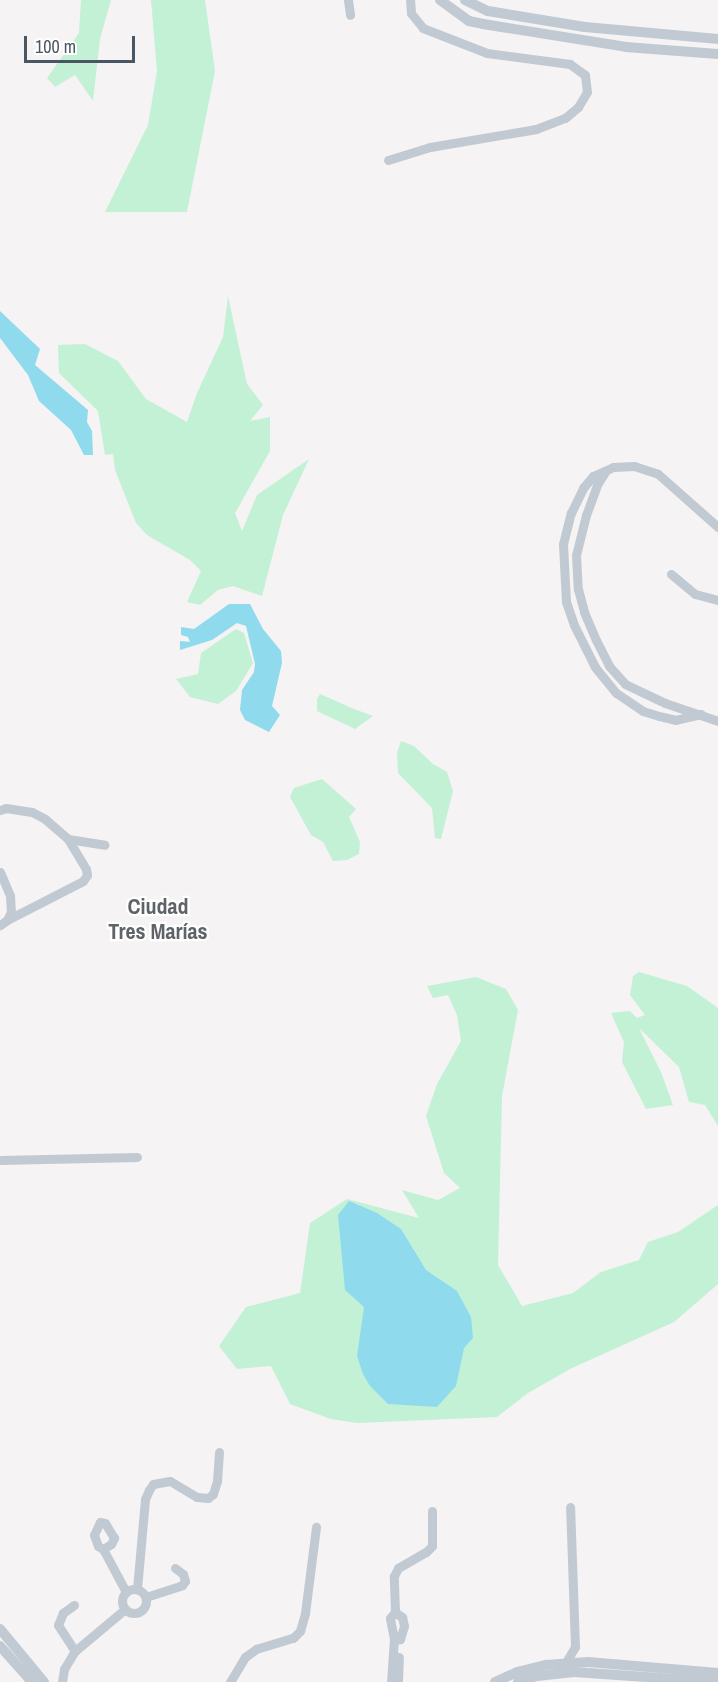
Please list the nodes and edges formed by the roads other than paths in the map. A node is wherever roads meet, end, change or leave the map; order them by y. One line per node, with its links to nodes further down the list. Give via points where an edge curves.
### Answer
1 (348, 0): 5 (street)
2 (410, 0): 8 (street, via 411,13 423,28 487,53 570,64 585,75 587,92 578,107 565,117 536,129 430,147)
3 (440, 0): 7 (street, via 469,21 483,24 627,47)
4 (465, 0): 6 (street, via 488,11 585,27)
5 (350, 15)
6 (718, 39)
7 (718, 54)
8 (388, 160)
9 (606, 471): 10 (street, via 634,466 658,474); 13 (street, via 586,515 576,555 584,612 609,666 625,684); 13 (street, via 593,476 583,488 563,543 566,602 574,625 595,667 616,693 630,703 676,720)
10 (718, 527)
11 (671, 574): 12 (street, via 695,594)
12 (718, 600)
13 (701, 714): 14 (street)
14 (718, 721)
15 (0, 810): 16 (street, via 32,812)
16 (68, 839): 17 (street); 19 (street, via 86,869 83,881)
17 (105, 845)
18 (0, 872): 19 (street, via 10,895 11,912)
19 (4, 923)
20 (137, 1157): 21 (street)
21 (0, 1160)
22 (219, 1452): 28 (street, via 217,1481 208,1498 197,1497 170,1482 153,1484 149,1490)
23 (570, 1507): 36 (street)
24 (432, 1511): 34 (street, via 432,1546 398,1568 394,1576 395,1612 390,1618)
25 (316, 1527): 44 (street, via 300,1631 293,1638 256,1649 245,1657)
26 (102, 1549): 29 (street)
27 (175, 1568): 30 (street, via 186,1581)
28 (137, 1589): 29 (street); 30 (street)
29 (126, 1592): 32 (street, via 122,1603)
30 (146, 1597): 32 (street, via 141,1612)
31 (74, 1605): 37 (street, via 63,1613 58,1625)
32 (125, 1609): 37 (street)
33 (0, 1629): 42 (street)
34 (397, 1639): 45 (street); 46 (street)
35 (0, 1646): 41 (street)
36 (575, 1647): 38 (street); 39 (street)
37 (75, 1651): 43 (street, via 64,1669)
38 (588, 1662): 39 (street); 40 (street)
39 (565, 1664): 47 (street, via 517,1672)
40 (718, 1673)
41 (32, 1682)
42 (44, 1682)
43 (62, 1682)
44 (230, 1682)
45 (391, 1682)
46 (398, 1682)
47 (495, 1682)
48 (518, 1682): 49 (street, via 574,1672)
49 (718, 1682)

